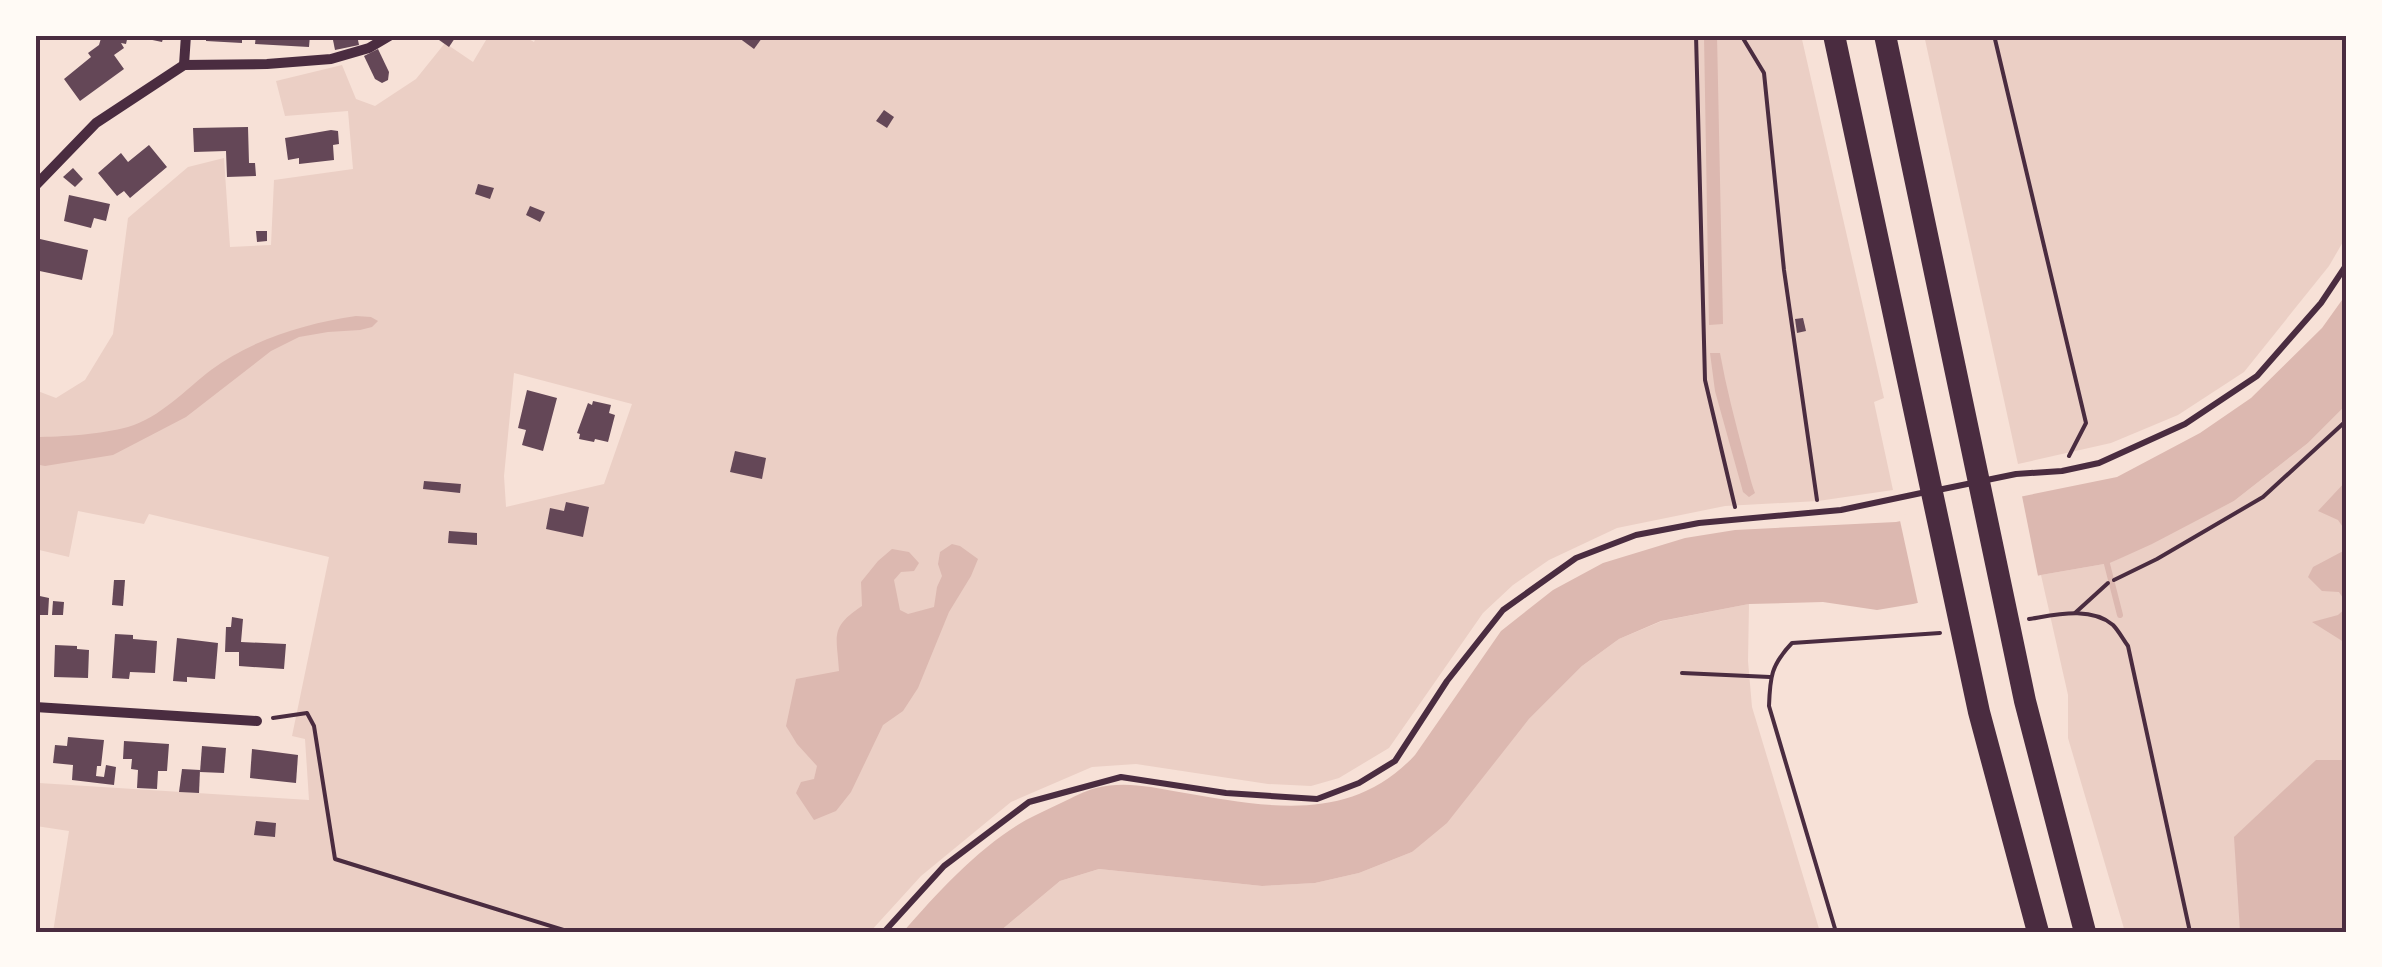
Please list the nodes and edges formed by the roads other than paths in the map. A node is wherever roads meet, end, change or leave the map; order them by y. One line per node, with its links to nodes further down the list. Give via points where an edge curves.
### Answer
1 (186, 35): 5 (street)
2 (391, 35): 5 (street, via 331,59)
3 (1834, 35): 11 (highway, via 1980,712)
4 (1886, 35): 12 (highway, via 2025,701)
5 (184, 65): 6 (street, via 96,123)
6 (35, 186)
7 (2347, 264): 10 (lane, via 2257,376 2185,424 2099,463 1841,510 1636,535 1576,558 1503,610 1446,681 1396,760 1359,783 1317,799 1121,777 1029,802 944,866)
8 (35, 706): 9 (street)
9 (258, 721)
10 (884, 932)
11 (2038, 932)
12 (2086, 932)

